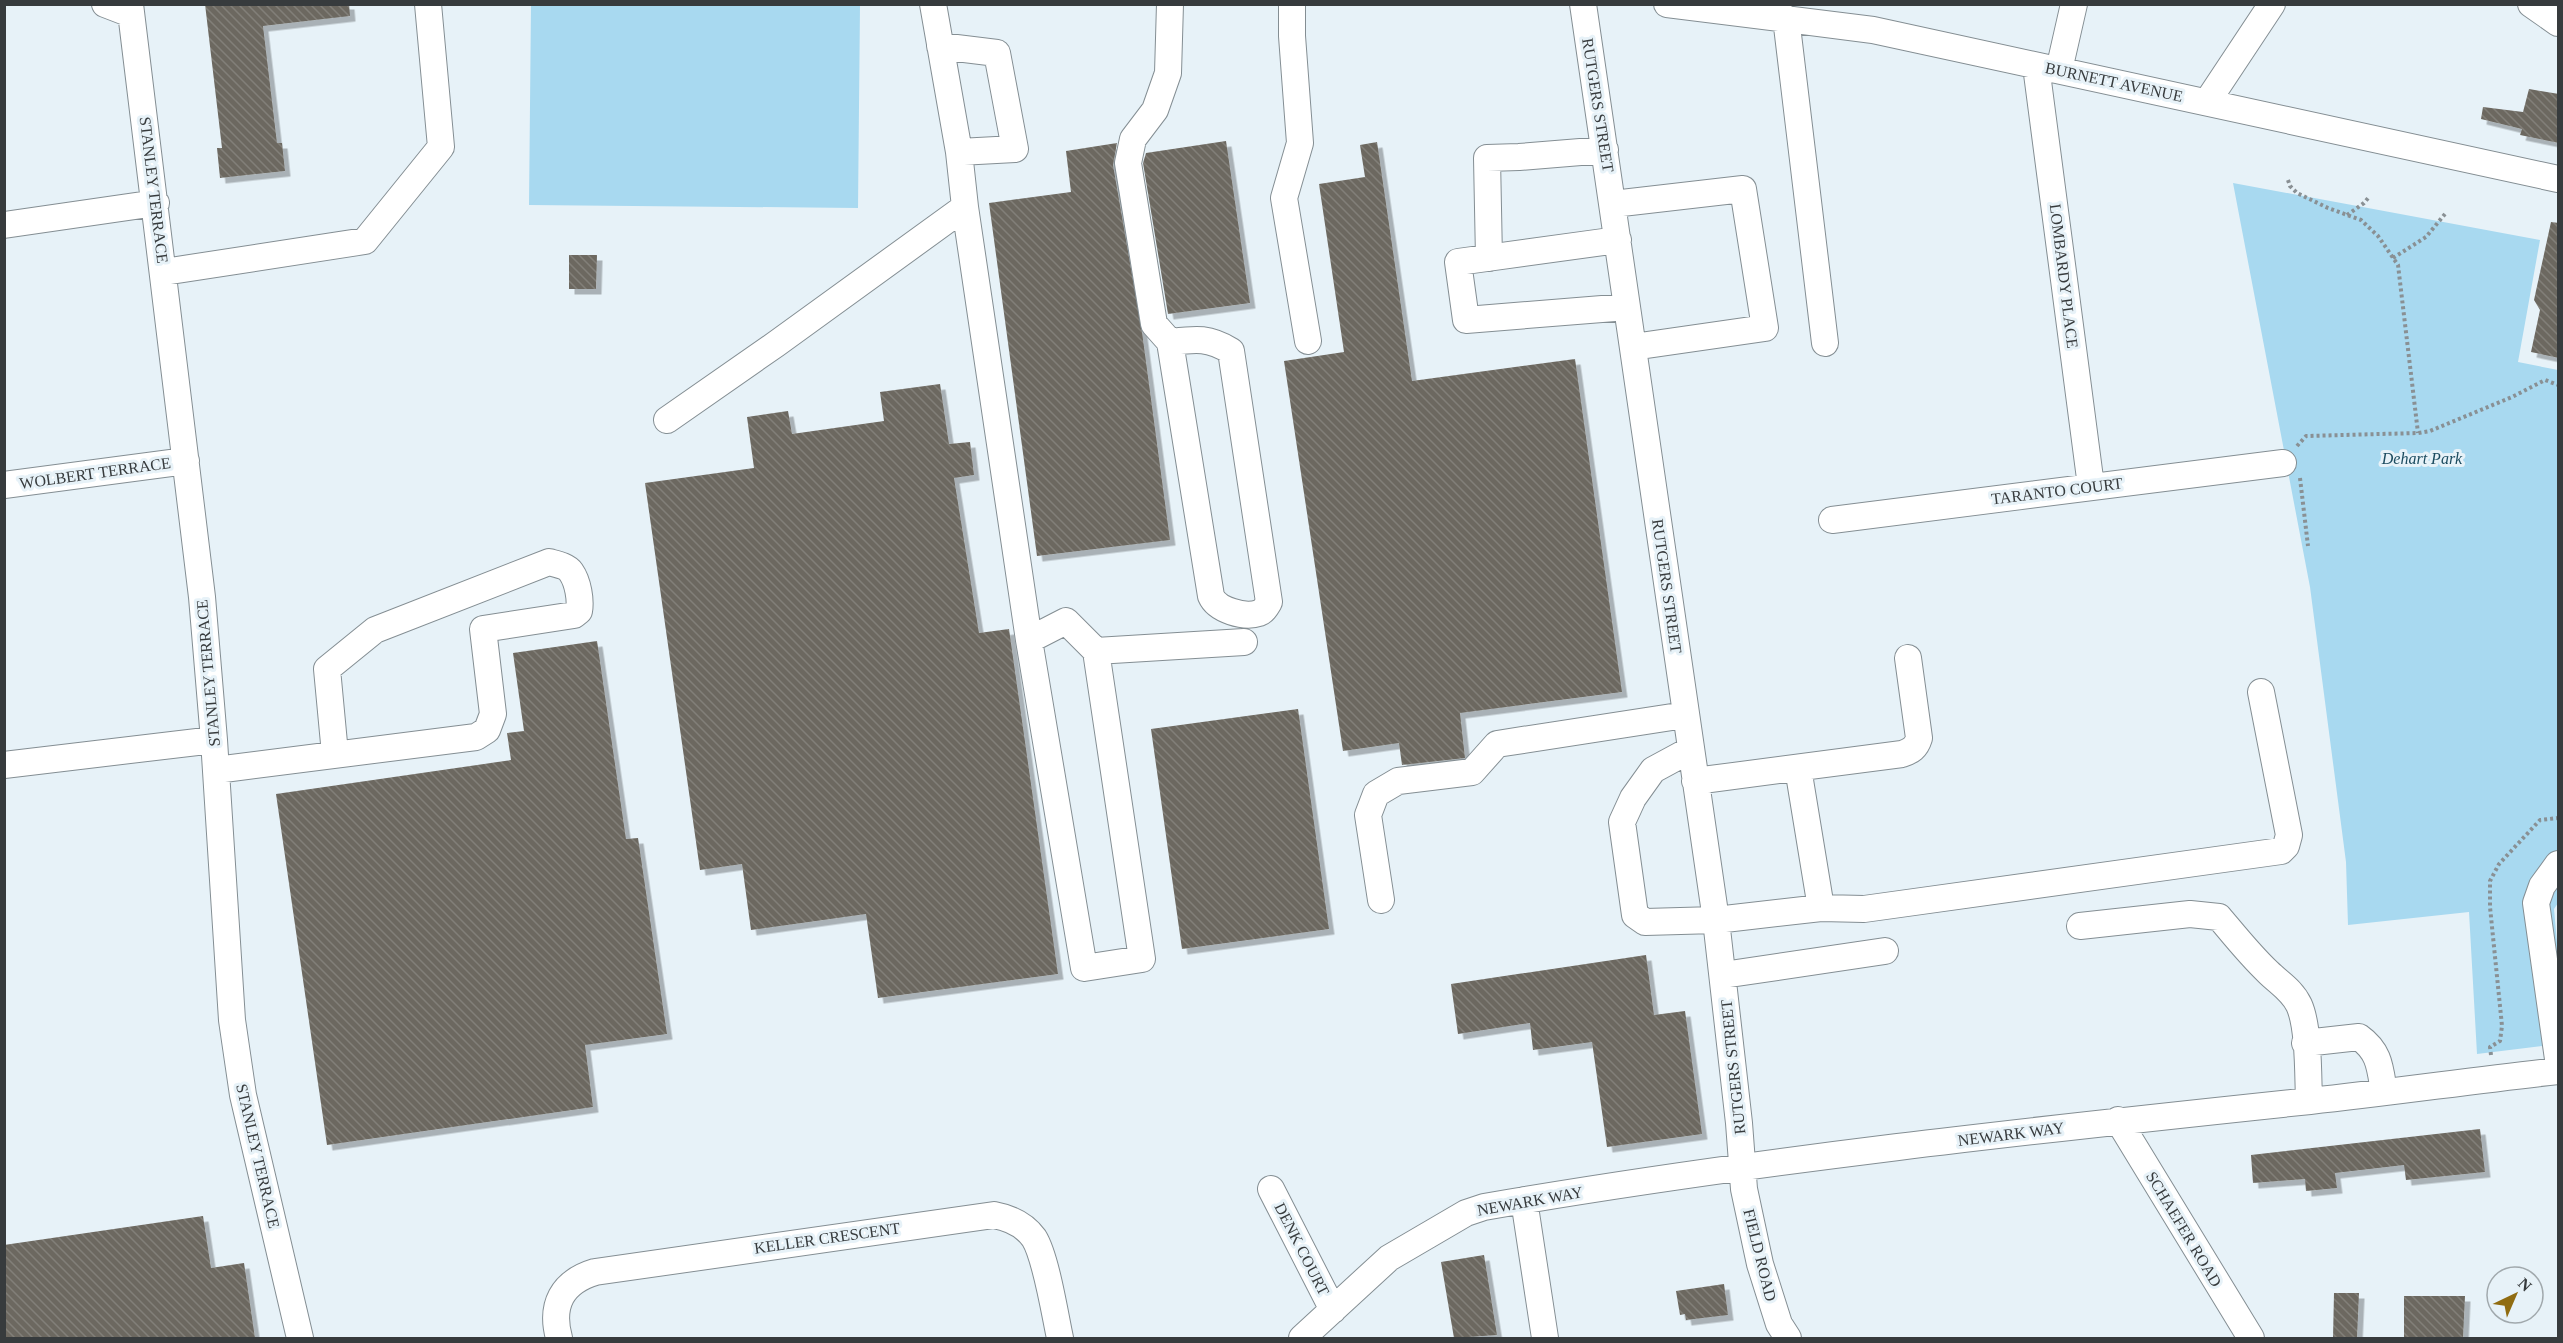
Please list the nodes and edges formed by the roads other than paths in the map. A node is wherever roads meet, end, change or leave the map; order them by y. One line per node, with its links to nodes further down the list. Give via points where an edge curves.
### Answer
1 (105, 4): 10 (street)
2 (933, 4): 14 (street)
3 (1170, 4): 29 (street, via 1168,73 1155,110 1133,139 1128,163 1154,324)
4 (1292, 4): 28 (street, via 1300,143 1284,198)
5 (1583, 4): 17 (street, RUTGERS STREET)
6 (1666, 4): 12 (street, BURNETT AVENUE)
7 (2074, 4): 15 (street)
8 (2272, 4): 16 (street)
9 (2530, 4): 13 (street)
10 (131, 9): 20 (street, STANLEY TERRACE)
11 (429, 13): 26 (street, via 441,147 365,241)
12 (1786, 18): 15 (street, BURNETT AVENUE, via 1873,30); 30 (street)
13 (2559, 23)
14 (940, 46): 18 (street); 18 (street, via 997,54 1015,149)
15 (2047, 68): 16 (street, BURNETT AVENUE); 36 (street, LOMBARDY PLACE)
16 (2207, 102): 19 (street, BURNETT AVENUE)
17 (1605, 150): 21 (street, RUTGERS STREET); 25 (street, via 1487,158)
18 (959, 152): 22 (street)
19 (2559, 179)
20 (156, 203): 23 (street); 26 (street, STANLEY TERRACE)
21 (1613, 204): 24 (street, RUTGERS STREET); 31 (street, via 1743,189 1765,328)
22 (964, 207): 32 (street); 40 (street)
23 (4, 225)
24 (1618, 240): 25 (street); 27 (street, RUTGERS STREET)
25 (1489, 258): 27 (street, via 1458,262 1466,320)
26 (164, 272): 33 (street, STANLEY TERRACE)
27 (1627, 307): 31 (street, RUTGERS STREET)
28 (1308, 341)
29 (1170, 342): 29 (street, via 1210,596 1222,610 1257,614 1269,602 1231,351 1203,339)
30 (1825, 343)
31 (1633, 347): 45 (street, RUTGERS STREET)
32 (667, 420)
33 (186, 461): 35 (street, WOLBERT TERRACE); 46 (street, STANLEY TERRACE)
34 (2293, 463): 36 (street, TARANTO COURT)
35 (4, 485)
36 (2091, 486): 37 (street, TARANTO COURT)
37 (1832, 520)
38 (477, 590): 39 (street); 39 (street, via 549,562 571,572 581,601 574,615); 48 (street, via 375,630 327,669)
39 (483, 628): 48 (street, via 494,714 488,730 476,737)
40 (1029, 640): 42 (street, via 1066,621); 42 (street, via 1084,968 1142,959)
41 (1244, 642): 42 (street)
42 (1096, 651)
43 (1908, 658): 50 (street, via 1919,738 1911,750)
44 (2261, 692): 55 (street, via 2289,835 2281,851 1864,909)
45 (1685, 715): 47 (street, RUTGERS STREET); 54 (street, via 1497,744 1472,772 1398,781 1377,794 1368,815)
46 (214, 740): 49 (street); 51 (street, STANLEY TERRACE)
47 (1690, 750): 52 (street, RUTGERS STREET); 56 (street, via 1653,770 1622,822 1633,903 1635,915 1645,922)
48 (335, 754): 51 (street)
49 (4, 765)
50 (1798, 768): 52 (street); 55 (street)
51 (216, 770): 70 (street, STANLEY TERRACE, via 232,1020 243,1095)
52 (1695, 781): 56 (street, RUTGERS STREET)
53 (2559, 864): 61 (street, via 2542,886 2536,903)
54 (1380, 900)
55 (1821, 908): 56 (street)
56 (1716, 920): 59 (street, RUTGERS STREET)
57 (2080, 926): 60 (street, via 2190,914 2219,917 2299,1005)
58 (1885, 951): 59 (street)
59 (1723, 975): 66 (street, RUTGERS STREET)
60 (2305, 1043): 63 (street, via 2359,1037 2372,1046); 64 (street)
61 (2559, 1059)
62 (2559, 1071): 63 (street, NEWARK WAY)
63 (2384, 1092): 64 (street, NEWARK WAY)
64 (2309, 1101): 65 (street, NEWARK WAY)
65 (2118, 1120): 66 (street, NEWARK WAY); 76 (street, SCHAEFER ROAD)
66 (1743, 1168): 68 (street, NEWARK WAY); 75 (street, FIELD ROAD, via 1760,1264 1779,1324)
67 (1271, 1189): 69 (street, DENK COURT)
68 (1524, 1200): 69 (street, NEWARK WAY, via 1466,1213 1389,1258); 74 (street)
69 (1333, 1310): 73 (street, NEWARK WAY)
70 (300, 1338)
71 (559, 1338): 72 (street, KELLER CRESCENT, via 556,1315 561,1296 581,1276 595,1272 994,1215 1010,1218 1034,1239)
72 (1060, 1338)
73 (1302, 1338)
74 (1545, 1338)
75 (1788, 1338)
76 (2251, 1338)

